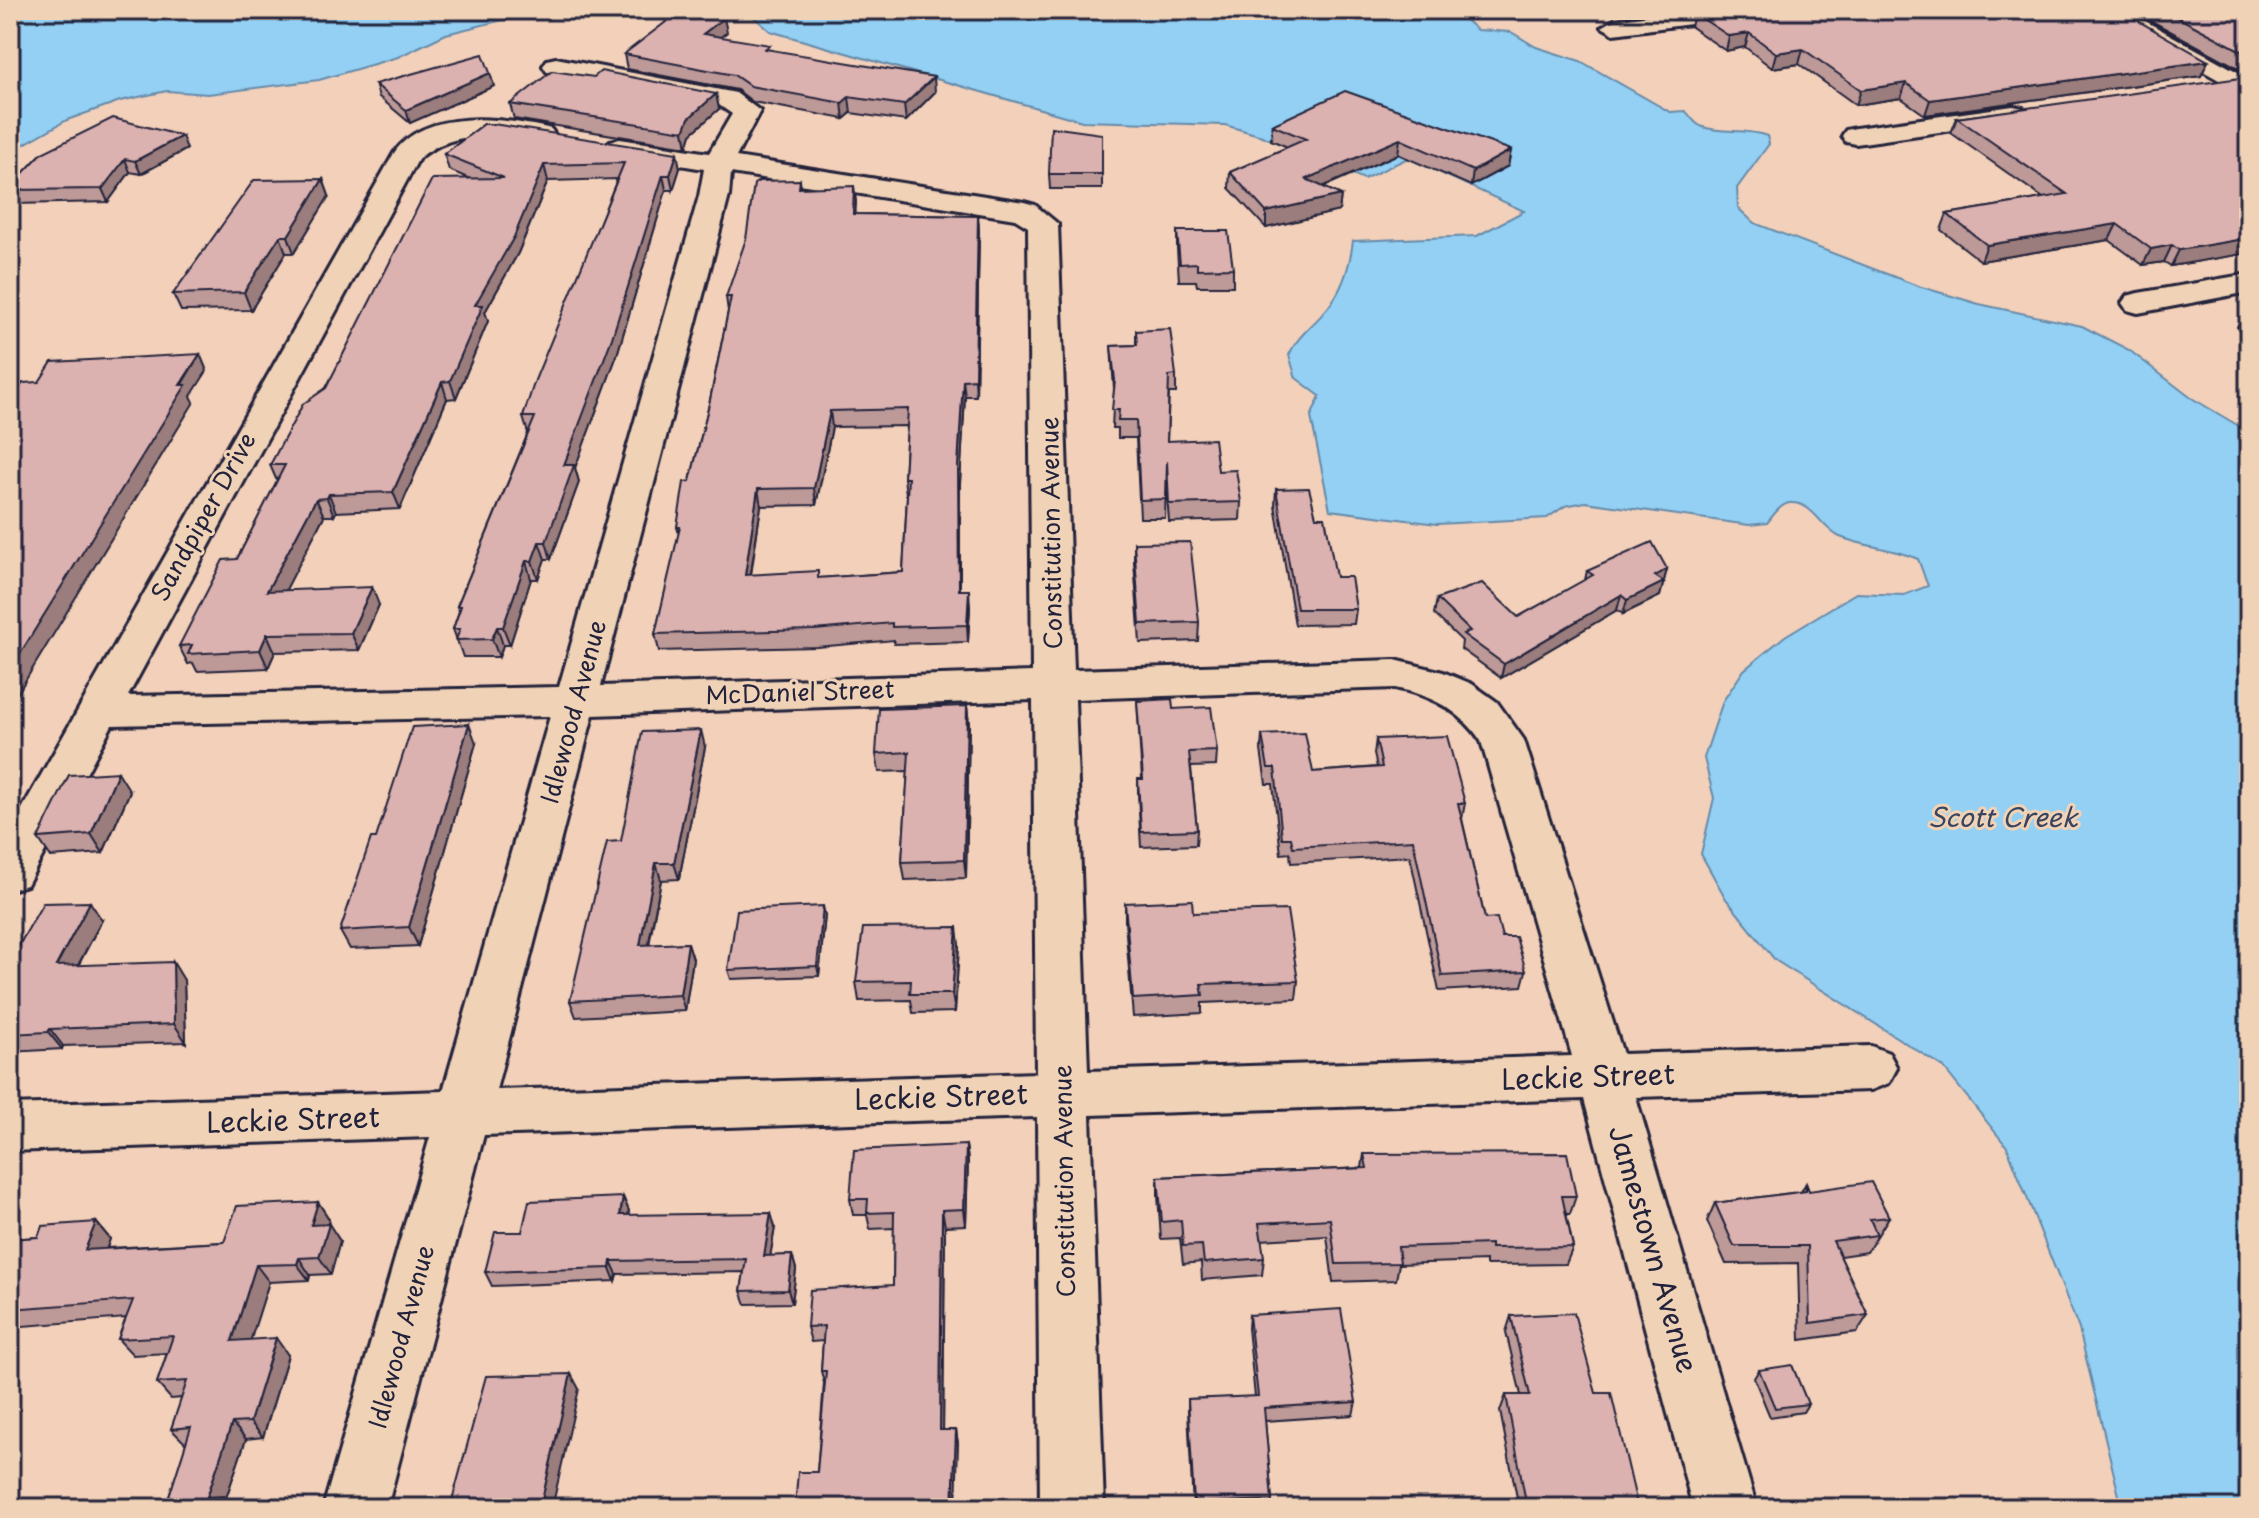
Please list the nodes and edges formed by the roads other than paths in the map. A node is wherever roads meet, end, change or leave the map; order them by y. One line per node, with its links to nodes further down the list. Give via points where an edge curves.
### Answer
1 (1745, 10): 3 (street)
2 (2107, 10): 5 (street)
3 (1614, 27)
4 (556, 66): 9 (street, Idlewood Avenue, via 739,104 746,119)
5 (2245, 83): 6 (street)
6 (2191, 88)
7 (2039, 110): 8 (street)
8 (1856, 136)
9 (718, 163): 10 (street, Constitution Avenue, via 497,128 459,129 416,145); 13 (street, Constitution Avenue, via 1024,211 1043,224); 14 (street, Idlewood Avenue, via 714,196)
10 (402, 164): 15 (street, Sandpiper Drive)
11 (2249, 283): 12 (street)
12 (2138, 303)
13 (1055, 685): 14 (street, McDaniel Street); 16 (street, McDaniel Street, via 1395,674 1454,690); 20 (street, Constitution Avenue)
14 (577, 701): 15 (street, McDaniel Street); 21 (street, Idlewood Avenue)
15 (97, 711): 17 (street, Sandpiper Drive)
16 (1490, 718): 19 (street, Jamestown Avenue, via 1502,740)
17 (10, 872)
18 (1871, 1068): 19 (street, Leckie Street)
19 (1604, 1077): 20 (street, Leckie Street); 25 (street, Jamestown Avenue)
20 (1063, 1093): 21 (street, Leckie Street); 24 (street, Constitution Avenue)
21 (463, 1114): 22 (street, Leckie Street); 23 (street, Idlewood Avenue)
22 (10, 1128)
23 (355, 1508)
24 (1072, 1508)
25 (1725, 1508)

